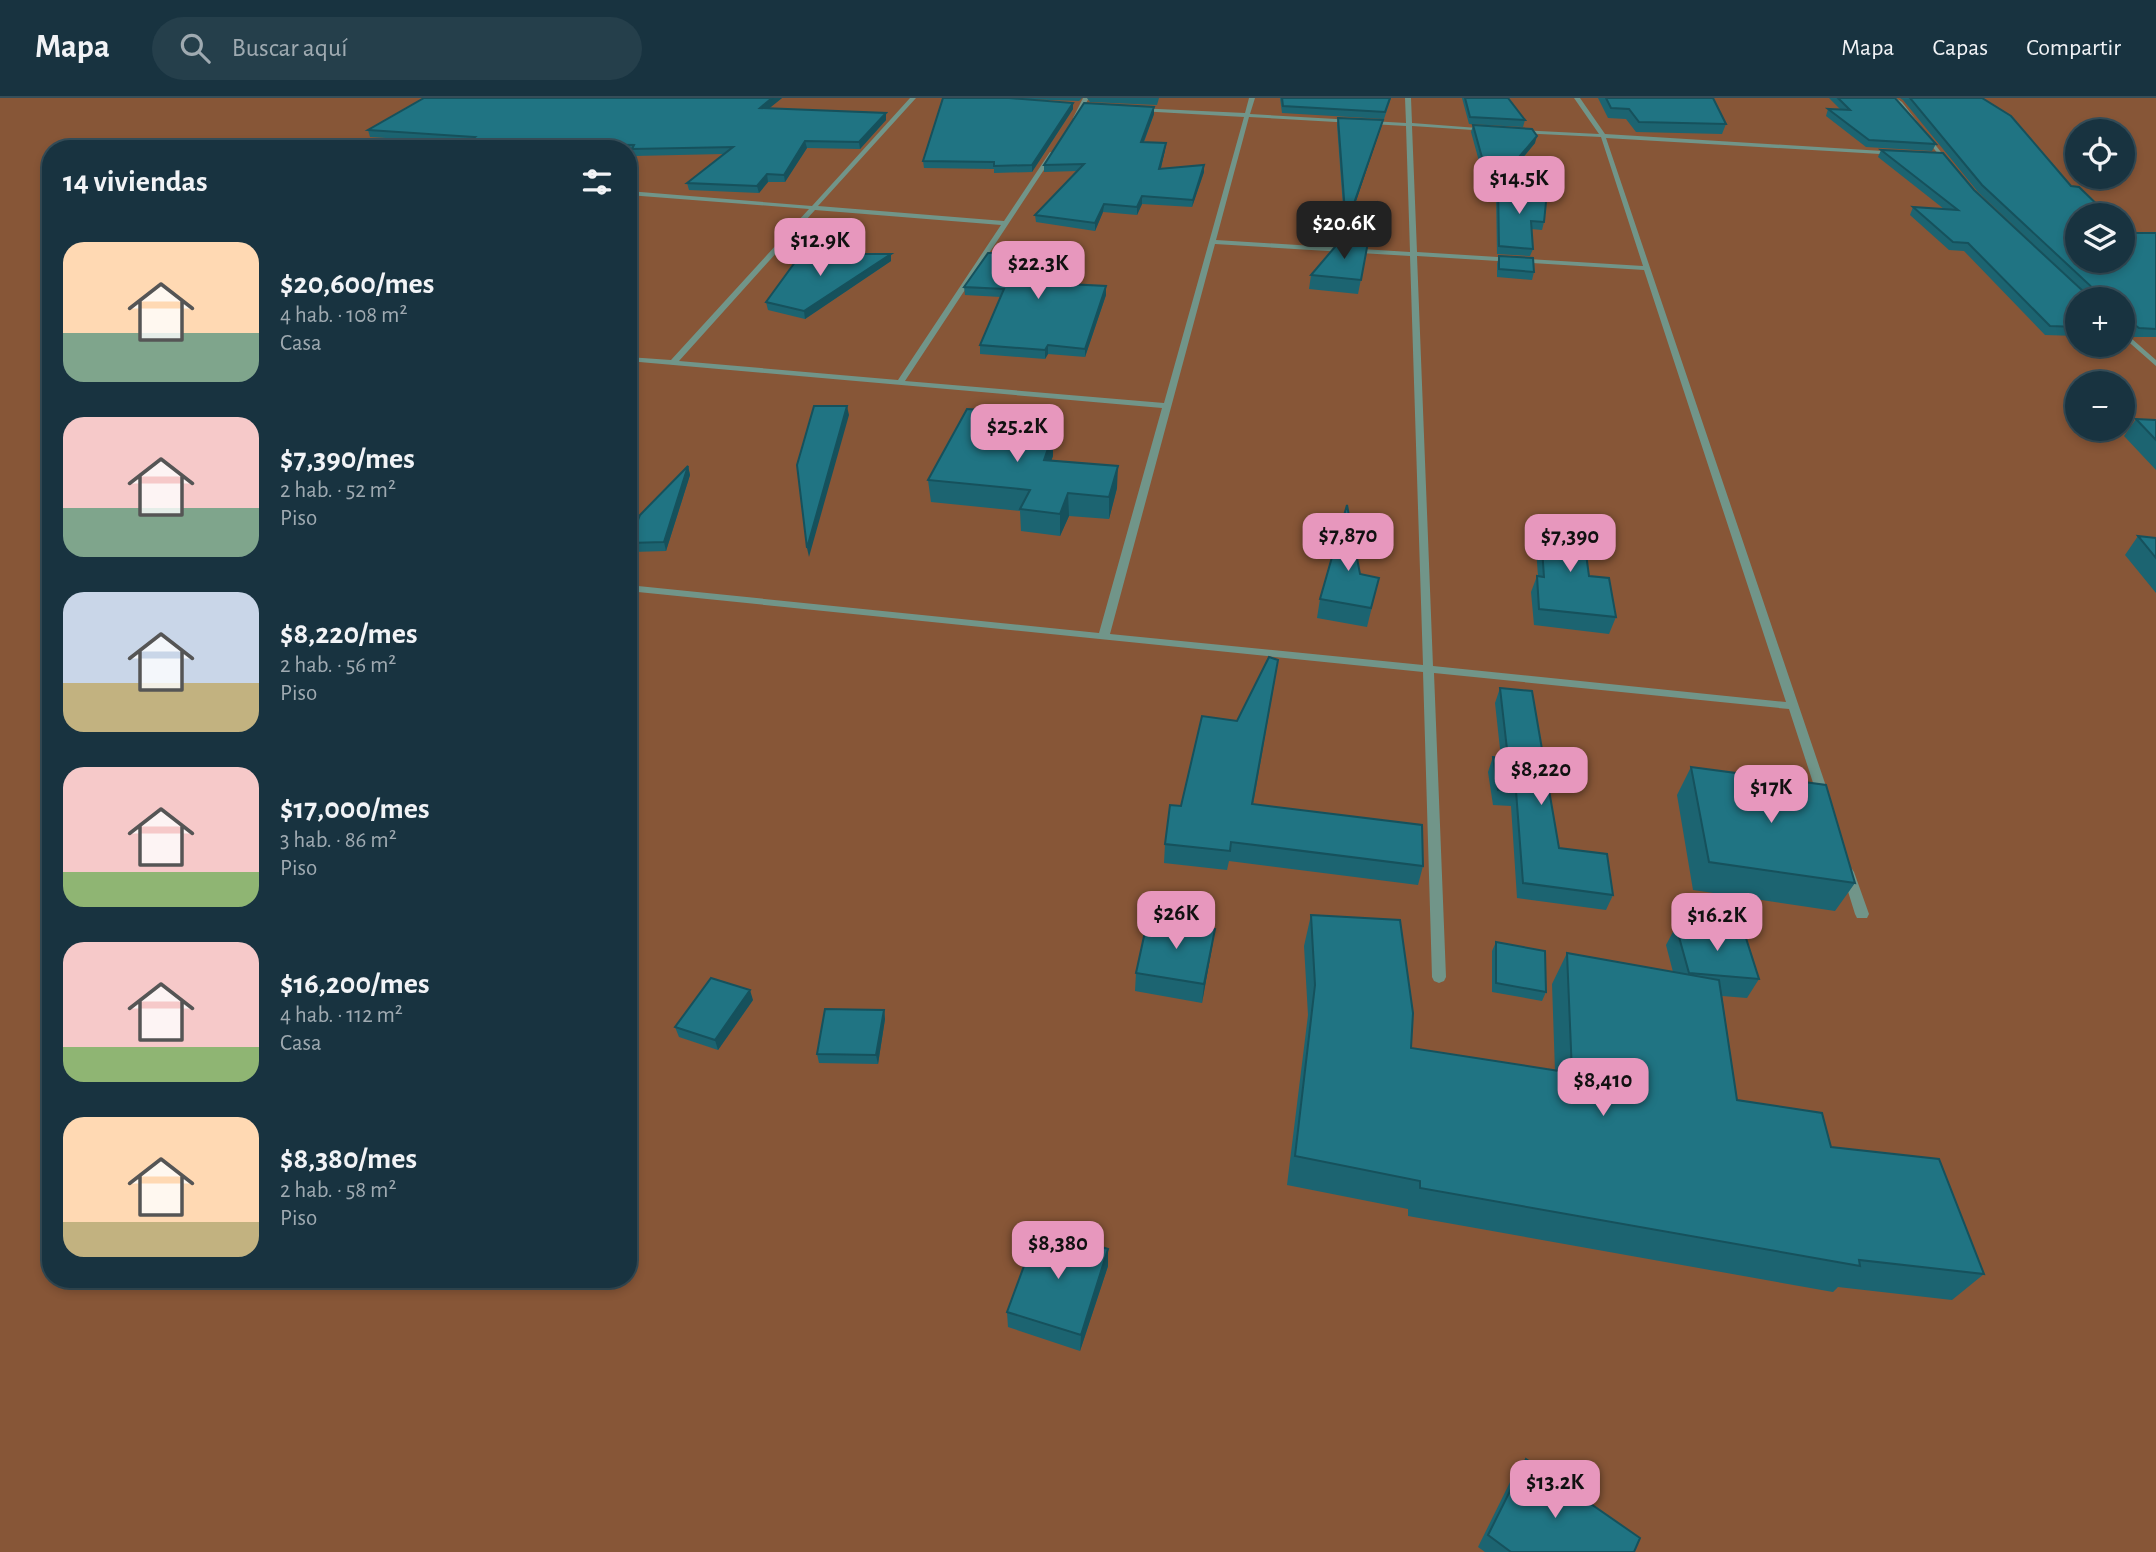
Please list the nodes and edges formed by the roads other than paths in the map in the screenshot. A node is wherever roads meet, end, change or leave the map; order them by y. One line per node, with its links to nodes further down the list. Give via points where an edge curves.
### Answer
1 (913, 98): 22 (street)
2 (1252, 98): 10 (street)
3 (1408, 98): 11 (street)
4 (1577, 98): 15 (street)
5 (1892, 98): 19 (street)
6 (1085, 102): 7 (street); 8 (street); 12 (street)
7 (1070, 105)
8 (1097, 106)
9 (1125, 108): 10 (street)
10 (1249, 115): 11 (street); 24 (street)
11 (1410, 124): 13 (street); 25 (street)
12 (1069, 127)
13 (1492, 129)
14 (1506, 130): 15 (street)
15 (1603, 136): 17 (street); 26 (street)
16 (1055, 148): 23 (street)
17 (1902, 153)
18 (1929, 155): 19 (street)
19 (1942, 156): 20 (street)
20 (1958, 175)
21 (637, 194): 22 (street)
22 (814, 208): 23 (street); 29 (street)
23 (1006, 223): 31 (street)
24 (1214, 242): 25 (street); 32 (street)
25 (1414, 254): 26 (street); 35 (street)
26 (1647, 268): 36 (street)
27 (2135, 344): 30 (street)
28 (637, 360): 29 (street)
29 (674, 362): 31 (street)
30 (2156, 364)
31 (901, 381): 32 (street)
32 (1168, 406): 34 (street)
33 (637, 589): 34 (street)
34 (1104, 635): 35 (street)
35 (1428, 668): 36 (street); 40 (street)
36 (1793, 706): 37 (street)
37 (1828, 810)
38 (1845, 862): 39 (street)
39 (1862, 914)
40 (1439, 976)

